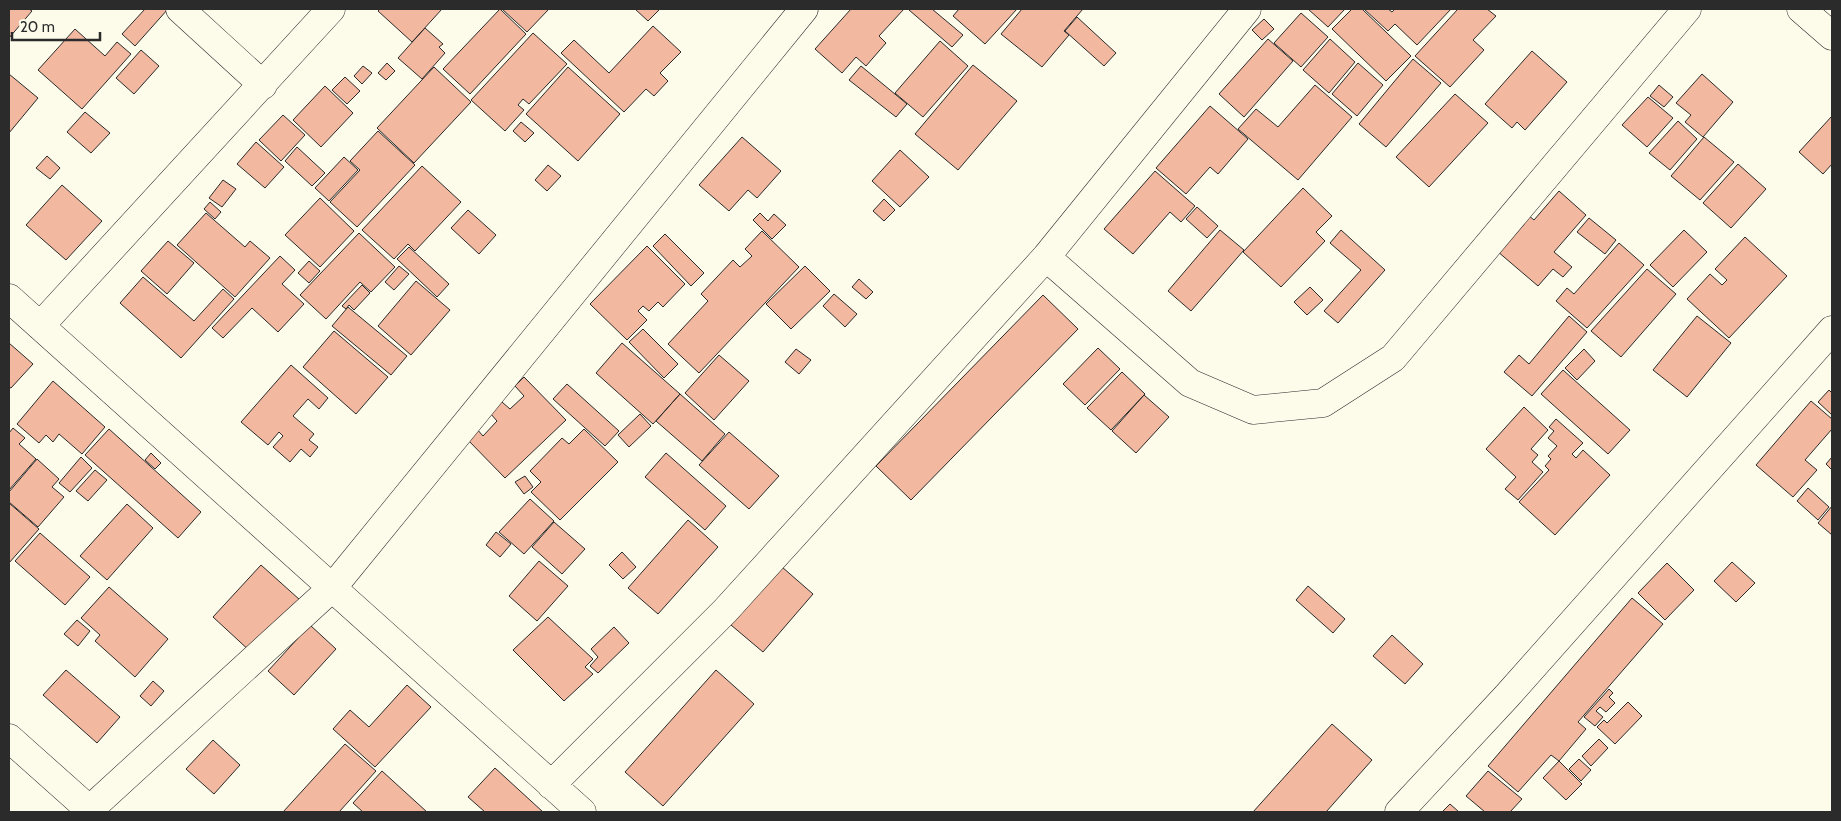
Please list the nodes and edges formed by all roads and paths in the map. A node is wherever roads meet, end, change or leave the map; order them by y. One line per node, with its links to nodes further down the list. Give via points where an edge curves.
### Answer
1 (180, 9): 8 (street)
2 (331, 9): 8 (street)
3 (804, 9): 13 (street)
4 (1687, 9): 9 (street, via 1393,358 1323,403 1253,410 1190,383)
5 (1801, 9): 7 (street)
6 (1238, 12): 9 (street)
7 (1832, 36)
8 (263, 85): 11 (street)
9 (1046, 258): 15 (street, via 725,611)
10 (9, 298): 11 (street)
11 (40, 326): 13 (street)
12 (1832, 330): 18 (street, via 1507,696)
13 (333, 587): 15 (street); 16 (street)
14 (9, 738): 16 (street)
15 (551, 785): 17 (street)
16 (90, 811)
17 (582, 812)
18 (1399, 812)

